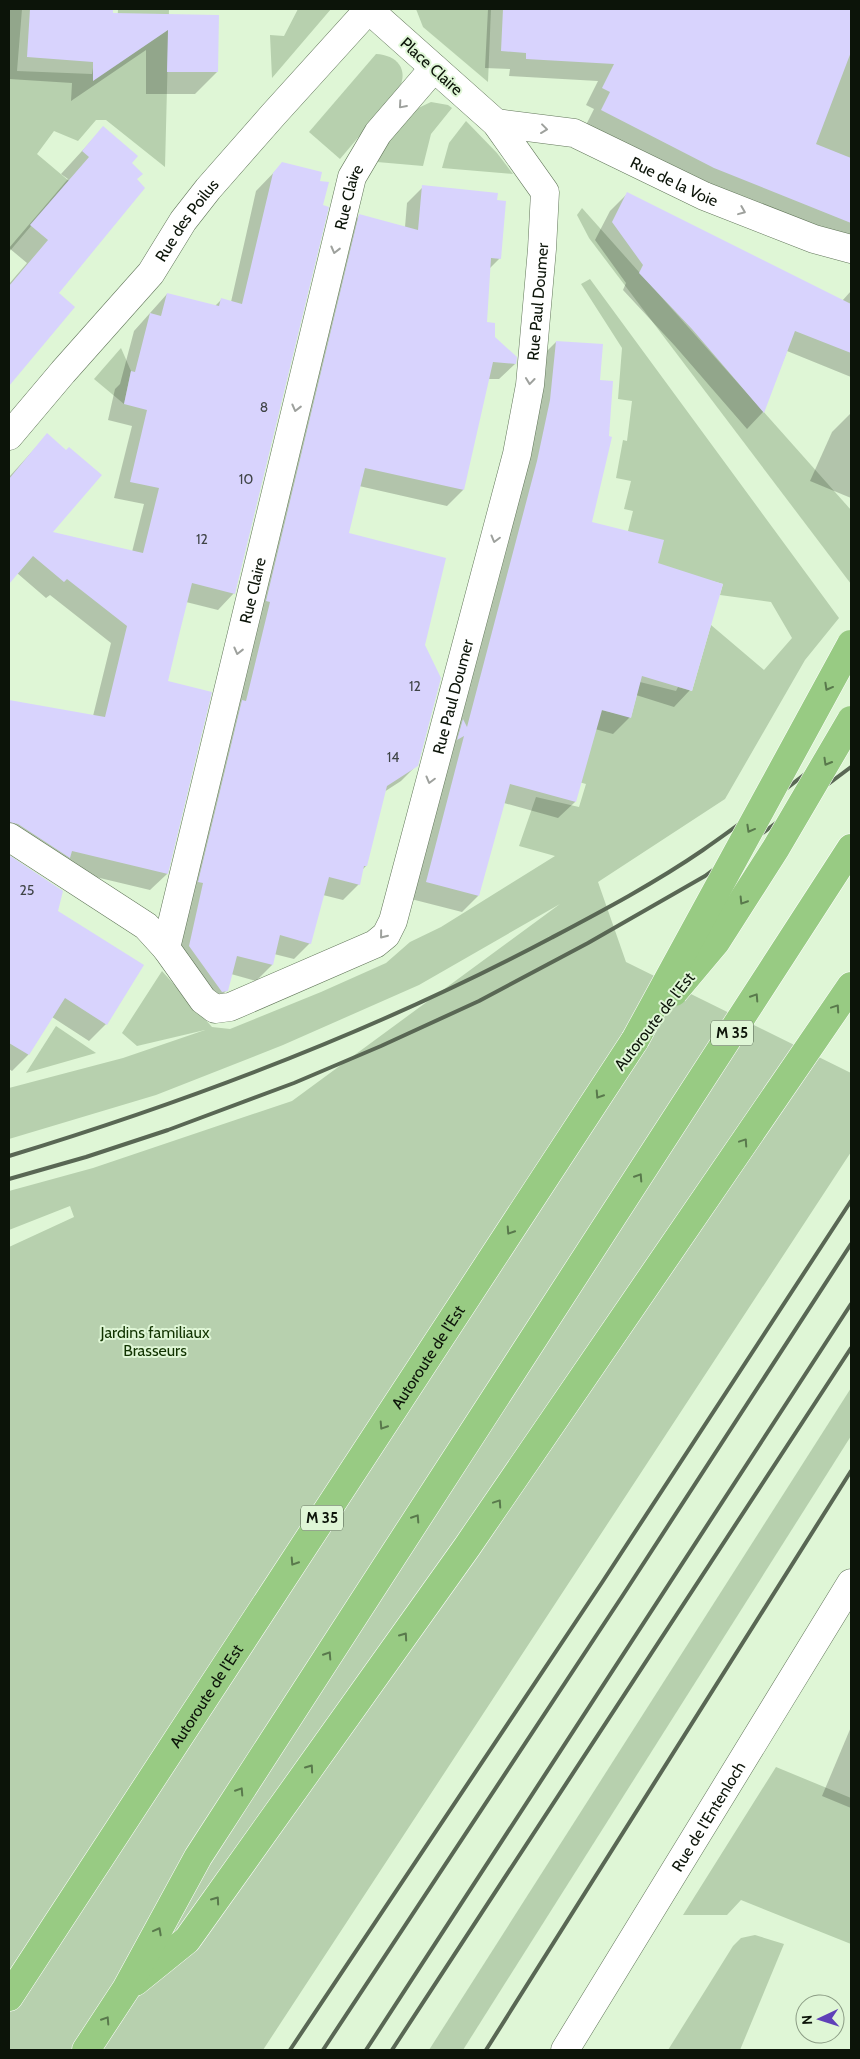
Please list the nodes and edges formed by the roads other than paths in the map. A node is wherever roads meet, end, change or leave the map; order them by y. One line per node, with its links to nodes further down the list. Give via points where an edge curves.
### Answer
1 (369, 9): 2 (street, Place Claire); 5 (street, Rue des Poilus, via 208,189 151,273)
2 (434, 68): 3 (street, Place Claire); 10 (street, Rue Claire, one-way to 10, via 378,133 352,177)
3 (496, 123): 4 (street, Rue de la Voie, one-way to 4, via 574,133 704,196 814,239); 10 (street, Rue Paul Doumer, one-way to 10, via 545,192 530,385 517,454 389,928 375,944 230,1008 216,1009 203,1000)
4 (851, 249)
5 (9, 436)
6 (851, 644): 12 (highway, one-way to 12, bridge)
7 (851, 720): 12 (highway, Autoroute de l’Est / M 35, one-way to 12, bridge, via 716,942)
8 (9, 837): 10 (street, via 146,926)
9 (851, 848): 14 (highway, M 35, one-way to 9, via 198,1857)
10 (166, 948)
11 (851, 986): 14 (highway, one-way to 11, via 187,1940 467,1547)
12 (635, 1040): 15 (highway, Autoroute de l’Est / M 35, one-way to 15)
13 (851, 1583): 17 (street, Rue de l'Entenloch)
14 (126, 1989): 16 (highway, M 35, one-way to 14)
15 (9, 1997)
16 (86, 2050)
17 (565, 2050)

